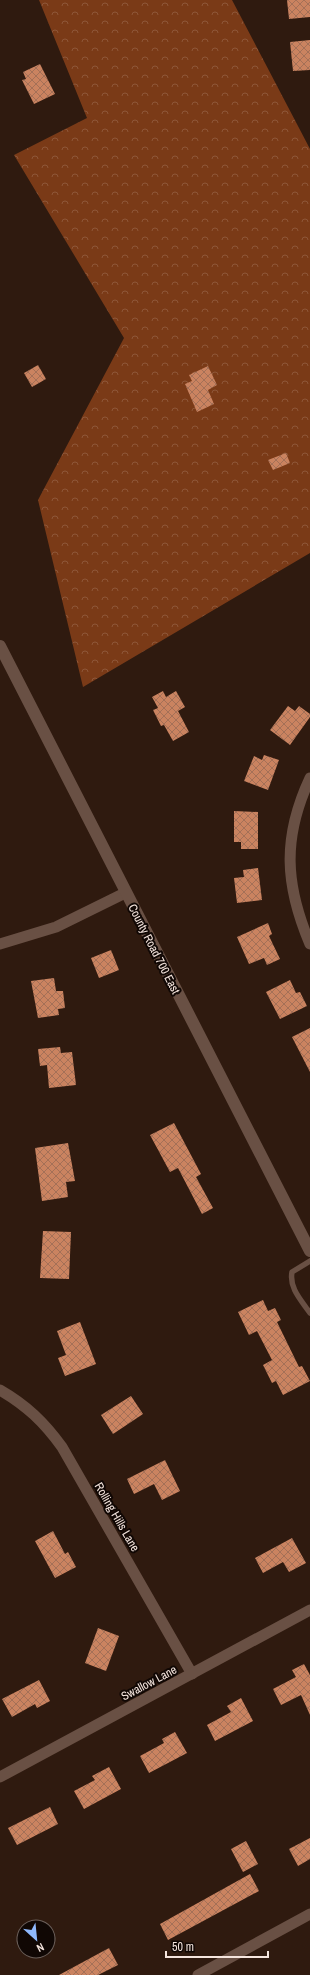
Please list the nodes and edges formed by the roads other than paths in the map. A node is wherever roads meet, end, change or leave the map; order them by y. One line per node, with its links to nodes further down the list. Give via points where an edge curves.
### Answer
1 (0, 646): 3 (main road, County Road 700 East)
2 (310, 778): 5 (street, via 299,805 291,835 290,851 291,883 298,915)
3 (125, 893): 4 (street, via 56,926); 6 (main road, County Road 700 East)
4 (0, 944)
5 (310, 944)
6 (310, 1251)
7 (310, 1261): 8 (lane, via 292,1272 291,1280)
8 (310, 1313)
9 (0, 1390): 11 (street, Rolling Hills Lane, via 36,1415 62,1447)
10 (310, 1610): 11 (street, Swallow Lane)
11 (192, 1674): 12 (street, Swallow Lane)
12 (0, 1777)
13 (310, 1914): 14 (street)
14 (198, 1975)

